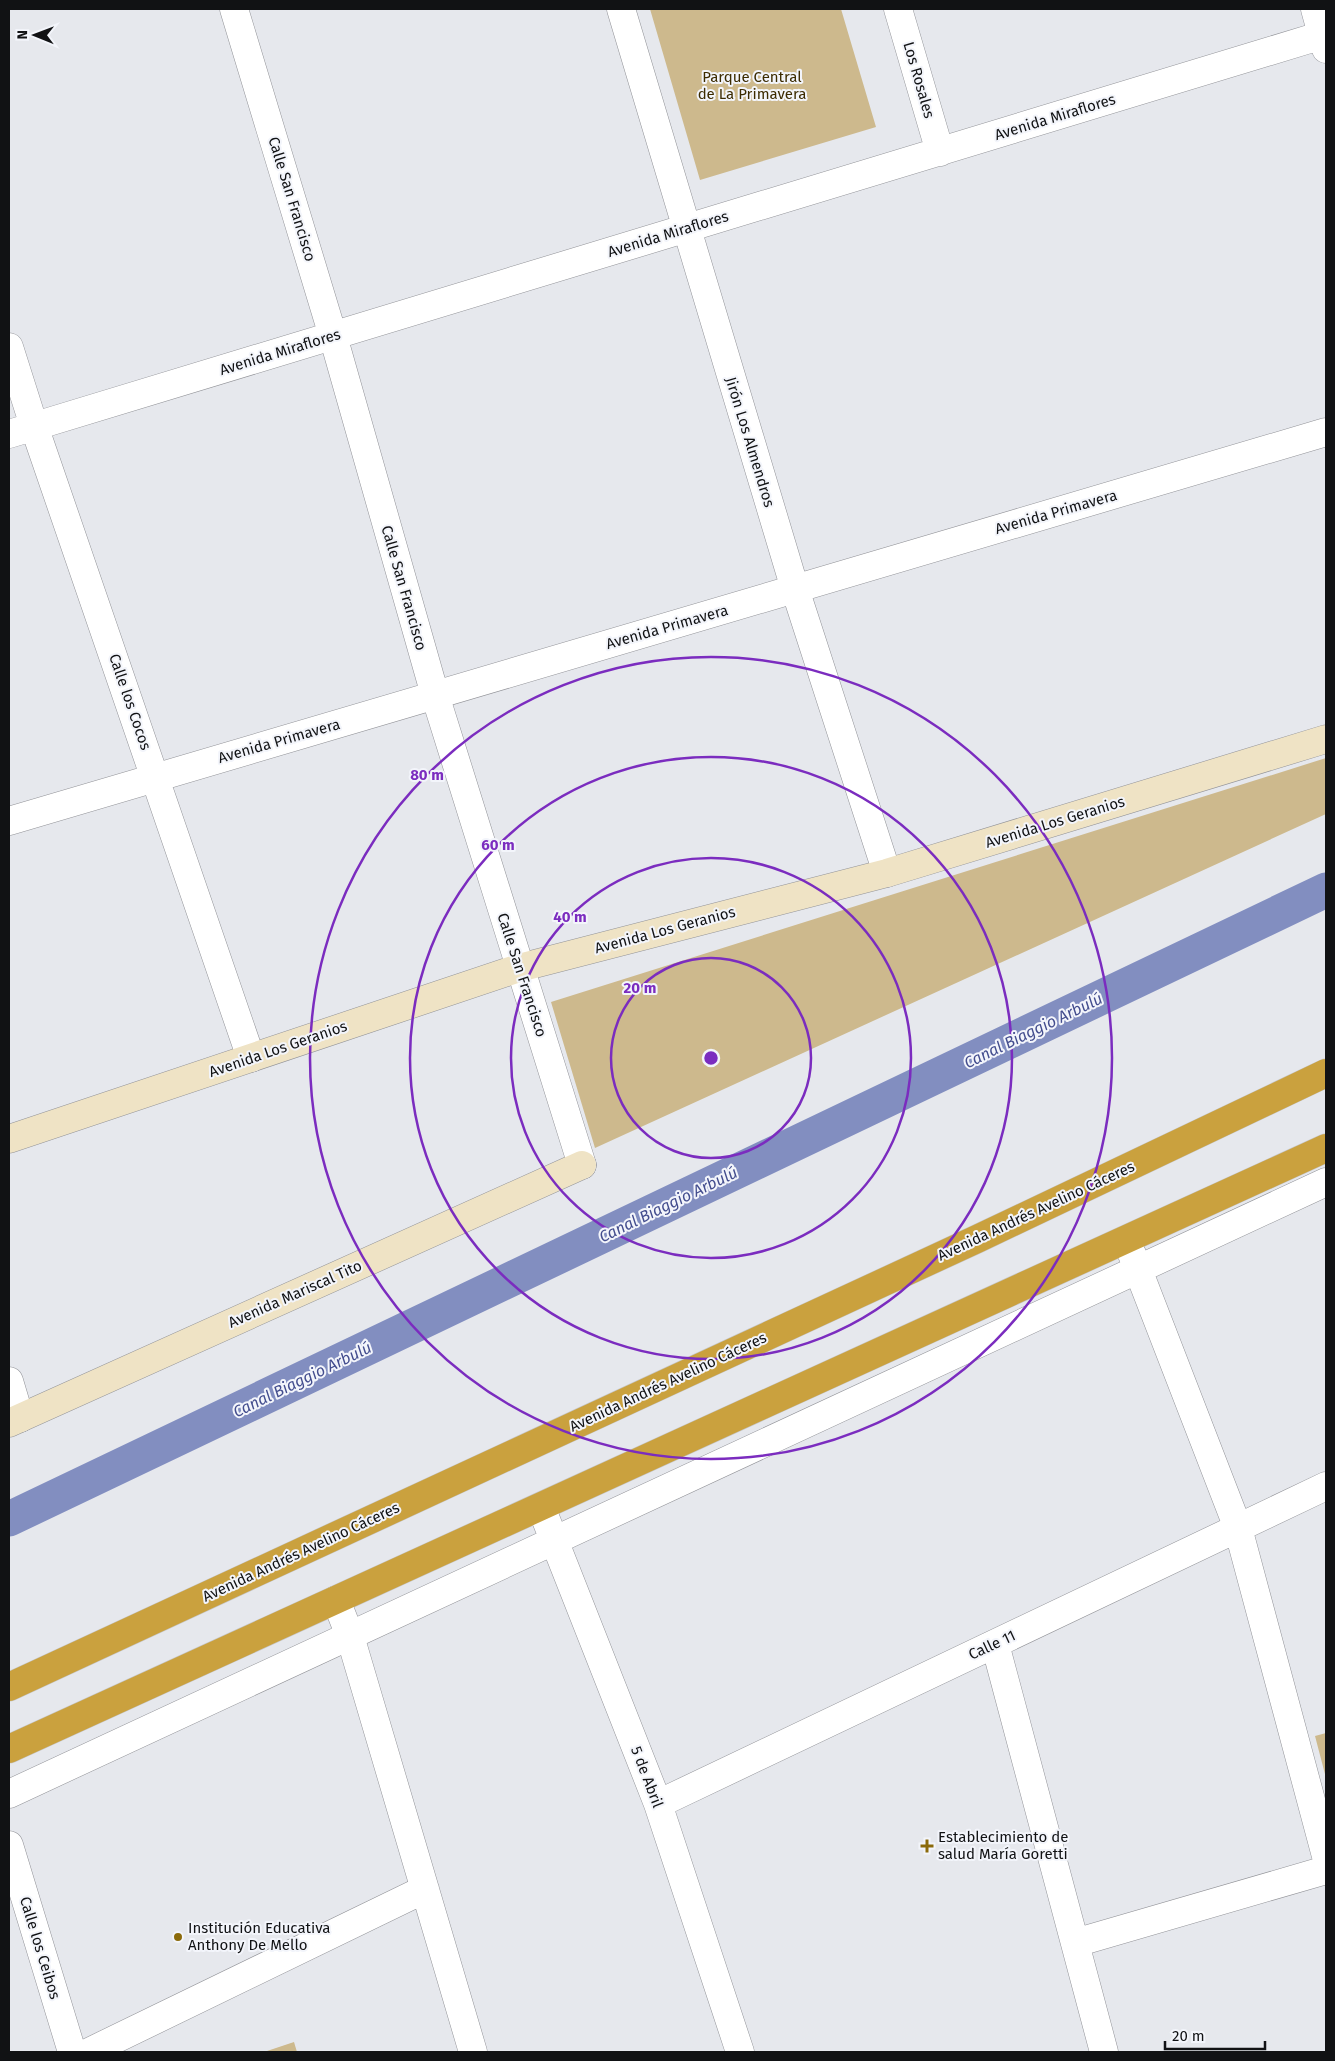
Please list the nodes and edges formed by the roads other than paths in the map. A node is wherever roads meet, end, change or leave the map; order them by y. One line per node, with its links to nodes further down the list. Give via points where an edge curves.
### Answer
1 (234, 9): 8 (street, Calle San Francisco)
2 (621, 9): 7 (street, Jirón Los Almendros)
3 (898, 9): 6 (street, Los Rosales)
4 (1315, 9): 5 (street)
5 (1325, 40): 6 (street, Avenida Miraflores)
6 (940, 152): 7 (street, Avenida Miraflores)
7 (686, 229): 8 (street, Avenida Miraflores); 12 (street, Jirón Los Almendros)
8 (333, 336): 10 (street, Avenida Miraflores); 13 (street, Calle San Francisco)
9 (9, 347): 10 (street, Calle los Cocos)
10 (21, 430): 15 (street, Calle los Cocos)
11 (1326, 432): 12 (street, Avenida Primavera)
12 (795, 589): 13 (street, Avenida Primavera); 17 (street, Jirón Los Almendros)
13 (435, 695): 15 (street, Avenida Primavera); 18 (street, Calle San Francisco)
14 (1326, 739): 17 (street, Avenida Los Geranios)
15 (156, 778): 16 (street, Avenida Primavera); 19 (street, Calle los Cocos)
16 (9, 821)
17 (887, 873): 18 (street, Avenida Los Geranios)
18 (519, 968): 19 (street, Avenida Los Geranios); 23 (street, Calle San Francisco)
19 (251, 1058): 21 (street, Avenida Los Geranios)
20 (1326, 1073): 36 (highway, Avenida Andrés Avelino Cáceres, via 977,1239)
21 (9, 1139)
22 (1326, 1148): 25 (highway)
23 (582, 1165): 28 (street, Avenida Mariscal Tito)
24 (1326, 1182): 26 (street)
25 (1126, 1239): 26 (street); 30 (highway)
26 (1138, 1270): 31 (street); 32 (street)
27 (9, 1381): 28 (street)
28 (14, 1420)
29 (1326, 1486): 31 (street, Calle 11)
30 (541, 1507): 32 (street, 5 de Abril); 33 (highway)
31 (1238, 1528): 35 (street, Calle 11); 41 (street)
32 (555, 1540): 34 (street); 39 (street, 5 de Abril)
33 (336, 1600): 34 (street); 37 (highway)
34 (350, 1636): 38 (street); 43 (street)
35 (995, 1644): 39 (street, Calle 11); 44 (street)
36 (9, 1687)
37 (9, 1749)
38 (9, 1794)
39 (658, 1804): 48 (street, 5 de Abril)
40 (9, 1845): 45 (street, Calle los Ceibos)
41 (1326, 1856)
42 (1326, 1870): 44 (street)
43 (425, 1889): 46 (street); 47 (street)
44 (1075, 1944): 49 (street)
45 (72, 2052)
46 (89, 2052)
47 (473, 2052)
48 (740, 2052)
49 (1104, 2052)

